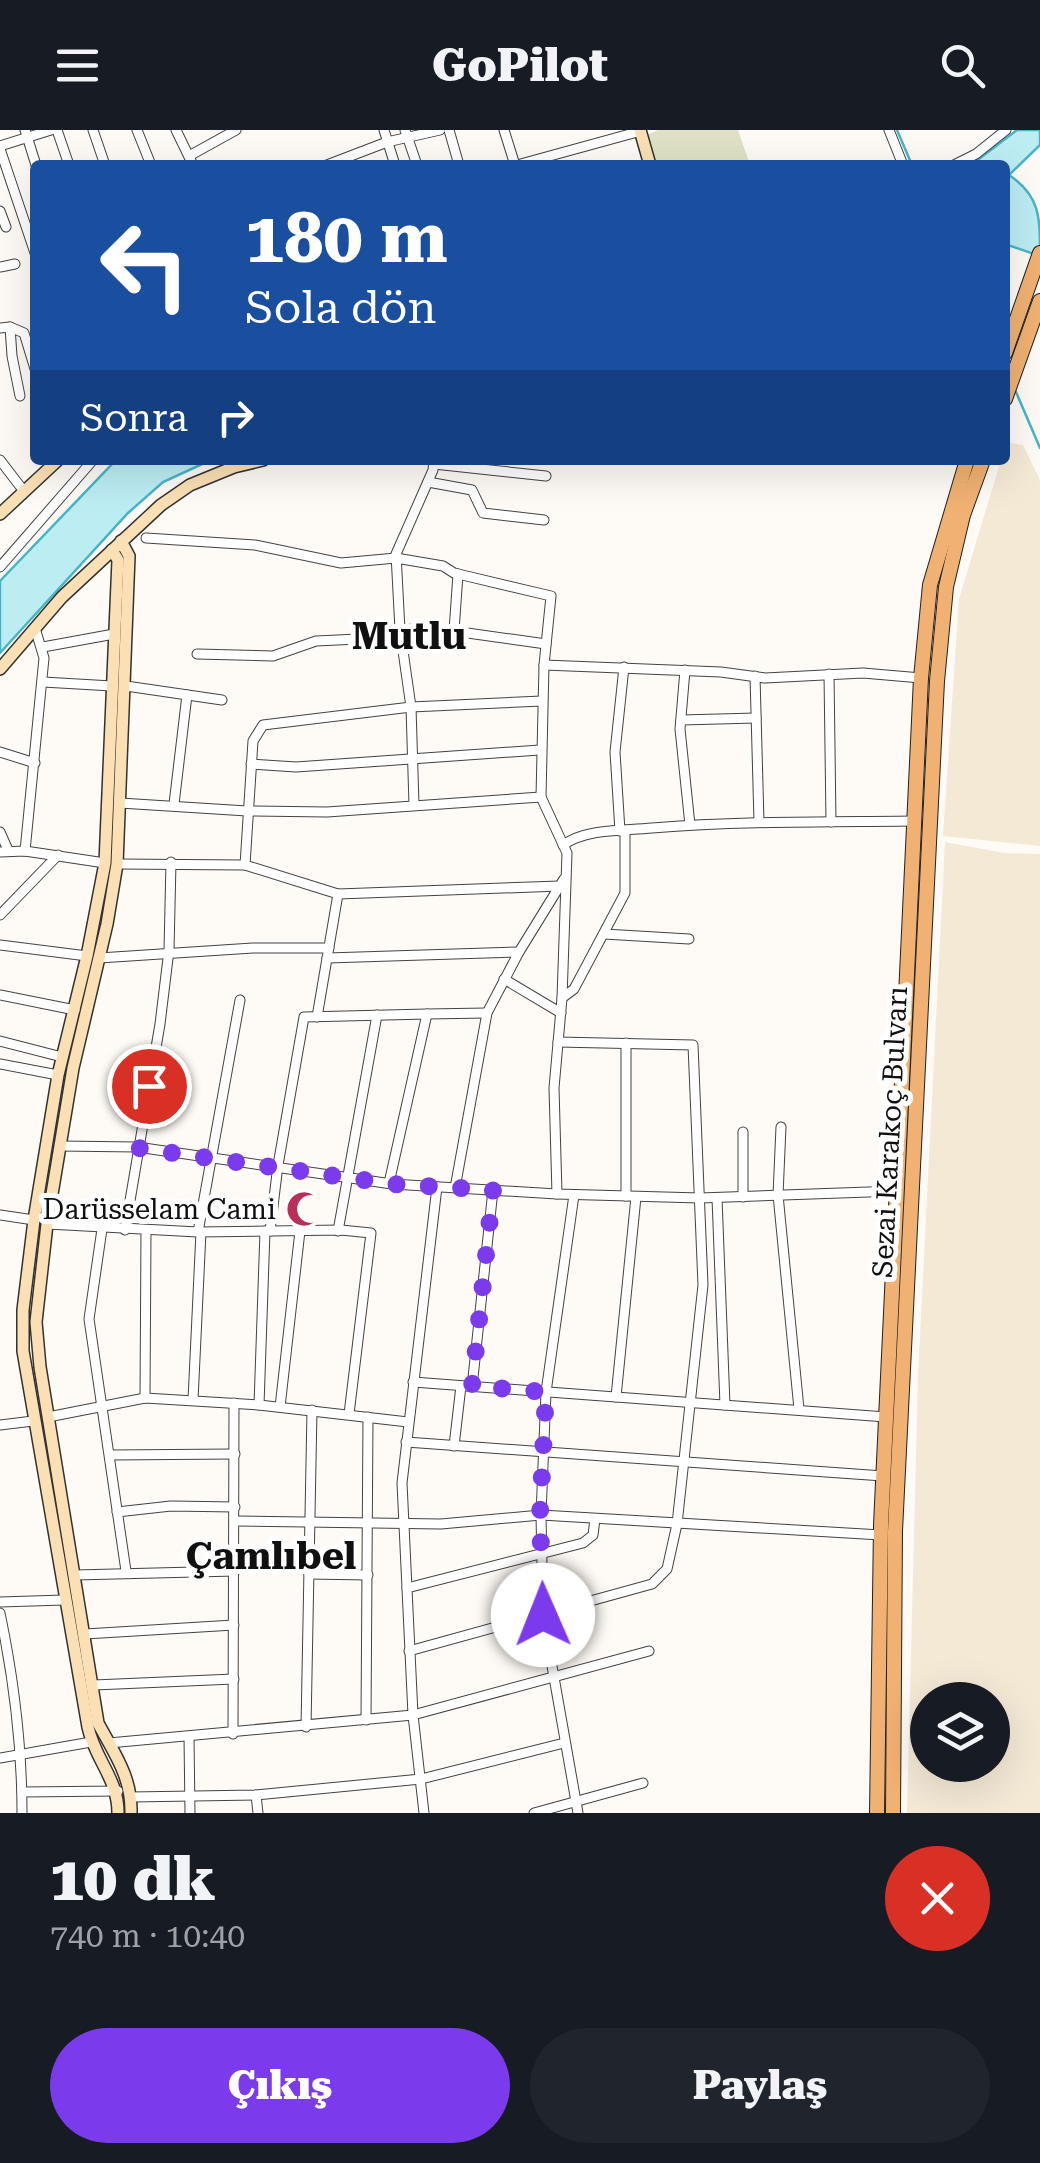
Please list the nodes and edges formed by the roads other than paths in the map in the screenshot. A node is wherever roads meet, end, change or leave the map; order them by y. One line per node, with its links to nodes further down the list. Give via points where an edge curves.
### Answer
1 (54, 130): 14 (street); 18 (street)
2 (93, 130): 19 (street)
3 (137, 130): 20 (street)
4 (176, 130): 21 (street)
5 (236, 130): 21 (street)
6 (384, 130): 15 (street)
7 (440, 130): 13 (street)
8 (448, 130): 25 (street)
9 (504, 130): 26 (street)
10 (641, 130): 27 (street); 28 (main road)
11 (889, 130): 29 (street)
12 (1006, 130): 30 (street)
13 (407, 134): 15 (street); 24 (street)
14 (26, 135): 16 (street); 17 (street)
15 (387, 142): 22 (street); 23 (street)
16 (0, 148): 31 (street)
17 (34, 160)
18 (68, 160)
19 (103, 160)
20 (149, 160)
21 (191, 160)
22 (340, 160)
23 (392, 160)
24 (415, 160)
25 (457, 160)
26 (514, 160)
27 (534, 160)
28 (649, 160)
29 (901, 160)
30 (964, 160)
31 (4, 172): 34 (street)
32 (0, 211): 33 (street)
33 (6, 227)
34 (30, 240)
35 (1038, 259): 40 (main road)
36 (15, 264): 37 (street)
37 (0, 267)
38 (1040, 301): 42 (main road)
39 (5, 327): 41 (street, via 24,333); 43 (street)
40 (1010, 338)
41 (30, 353)
42 (1010, 385)
43 (20, 396)
44 (0, 461): 54 (street)
45 (52, 465): 54 (main road)
46 (89, 465): 60 (street)
47 (242, 465): 58 (main road, via 190,485)
48 (433, 465): 53 (street)
49 (458, 465): 52 (street)
50 (966, 465): 75 (main road, via 930,585)
51 (981, 465): 245 (main road, Sezai Karakoç Bulvarı, via 946,586 937,681 896,1531)
52 (546, 476)
53 (428, 482): 56 (street, via 472,490 484,513); 59 (street)
54 (23, 490): 55 (main road)
55 (0, 514)
56 (544, 520)
57 (146, 538): 59 (street, via 256,545 341,563)
58 (116, 546): 62 (main road); 64 (main road); 77 (main road, via 128,556)
59 (396, 558): 61 (street); 65 (street)
60 (0, 567)
61 (458, 574): 63 (street); 66 (street, via 551,596)
62 (36, 628): 67 (street); 71 (main road)
63 (454, 631): 65 (street); 66 (street)
64 (114, 634): 67 (street); 77 (main road)
65 (400, 634): 68 (street, via 316,641 273,656); 81 (street)
66 (546, 644): 69 (street)
67 (43, 646): 76 (street)
68 (197, 654)
69 (544, 665): 70 (street); 80 (street)
70 (624, 667): 72 (street); 98 (street, via 615,752)
71 (0, 669)
72 (686, 670): 74 (street); 83 (street)
73 (828, 674): 74 (street); 75 (street); 96 (street)
74 (755, 676): 82 (street)
75 (920, 678): 94 (main road)
76 (43, 682): 77 (street); 87 (street)
77 (119, 686): 78 (street); 90 (main road); 105 (main road)
78 (187, 695): 79 (street); 91 (street)
79 (222, 700)
80 (542, 701): 81 (street); 84 (street)
81 (411, 707): 86 (street); 88 (street, via 263,725)
82 (756, 718): 83 (street); 95 (street)
83 (681, 720): 97 (street)
84 (540, 750): 86 (street); 89 (street)
85 (0, 752): 87 (street)
86 (412, 758): 88 (street); 92 (street)
87 (35, 763): 102 (street)
88 (252, 764): 93 (street)
89 (541, 797): 92 (street); 100 (street)
90 (120, 803): 91 (street); 105 (main road)
91 (174, 804): 93 (street)
92 (414, 805): 93 (street)
93 (247, 811): 106 (street)
94 (914, 821): 96 (street); 144 (main road)
95 (759, 822): 96 (street); 97 (street)
96 (831, 822)
97 (690, 826): 98 (street)
98 (622, 831): 100 (street, via 574,837); 110 (street, via 625,892)
99 (0, 832): 101 (street)
100 (562, 845): 107 (street)
101 (4, 851): 102 (street)
102 (25, 851): 103 (street)
103 (58, 855): 105 (street); 109 (street)
104 (172, 862): 105 (street); 106 (street); 115 (street)
105 (111, 863): 116 (main road)
106 (244, 865): 108 (street)
107 (563, 882): 108 (street); 113 (street); 119 (street)
108 (338, 894): 114 (street)
109 (0, 915)
110 (604, 934): 111 (street); 119 (street, via 574,989)
111 (689, 939)
112 (0, 945): 116 (street)
113 (519, 952): 114 (street); 117 (street)
114 (328, 953): 115 (street, via 253,948); 126 (street)
115 (168, 954): 116 (street); 136 (street)
116 (93, 957): 121 (main road); 135 (main road)
117 (504, 979): 122 (street); 123 (street)
118 (0, 995): 121 (street)
119 (562, 998): 122 (street)
120 (240, 1000): 137 (street)
121 (75, 1010): 130 (main road)
122 (560, 1012): 128 (street)
123 (487, 1013): 124 (street); 142 (street)
124 (427, 1014): 125 (street); 140 (street)
125 (377, 1015): 126 (street); 139 (street)
126 (317, 1017): 138 (street, via 304,1017)
127 (0, 1041): 130 (street)
128 (558, 1042): 129 (street); 145 (street)
129 (626, 1043): 148 (street); 150 (street, via 693,1045)
130 (62, 1058): 132 (main road)
131 (0, 1064): 132 (street)
132 (58, 1075): 153 (main road)
133 (782, 1127): 147 (street)
134 (744, 1132): 149 (street)
135 (60, 1146): 136 (street); 154 (main road)
136 (138, 1148): 137 (street); 156 (street)
137 (212, 1157): 138 (street); 161 (street)
138 (278, 1166): 139 (street); 159 (street)
139 (347, 1176): 140 (street); 158 (street)
140 (389, 1184): 141 (street)
141 (438, 1187): 142 (street); 162 (street)
142 (455, 1188): 143 (street)
143 (493, 1190): 145 (street); 163 (street)
144 (896, 1191): 147 (street); 179 (main road)
145 (556, 1194): 146 (street)
146 (574, 1195): 148 (street); 164 (street)
147 (778, 1195): 149 (street); 175 (street)
148 (631, 1196): 150 (street); 165 (street)
149 (743, 1197): 151 (street)
150 (700, 1198): 151 (street); 168 (street, via 703,1285)
151 (716, 1198): 172 (street)
152 (0, 1215): 153 (street)
153 (34, 1220): 180 (main road, via 23,1310)
154 (47, 1224): 155 (street); 177 (main road, via 36,1322)
155 (102, 1229): 156 (street); 170 (street, via 89,1318)
156 (125, 1230): 157 (street)
157 (146, 1230): 161 (street); 166 (street)
158 (338, 1230): 160 (street); 176 (street, via 371,1233)
159 (267, 1231): 160 (street); 161 (street); 171 (street)
160 (300, 1231): 173 (street)
161 (199, 1232): 167 (street)
162 (413, 1382): 163 (street); 181 (street)
163 (467, 1386): 164 (street); 184 (street)
164 (546, 1392): 165 (street); 185 (street)
165 (616, 1397): 168 (street)
166 (145, 1398): 167 (street); 170 (street)
167 (193, 1400): 169 (street)
168 (691, 1402): 172 (street); 188 (street)
169 (234, 1403): 171 (street); 186 (street)
170 (101, 1405): 177 (street); 187 (street)
171 (259, 1405): 173 (street)
172 (725, 1405): 175 (street)
173 (280, 1407): 174 (street)
174 (312, 1410): 176 (street); 195 (street)
175 (798, 1410): 179 (street)
176 (349, 1414): 178 (street)
177 (48, 1417): 204 (main road)
178 (368, 1417): 181 (street); 198 (street)
179 (886, 1417): 189 (main road)
180 (33, 1421): 182 (street); 207 (main road)
181 (408, 1422): 183 (street)
182 (0, 1425)
183 (406, 1442): 184 (street); 197 (street)
184 (454, 1446): 185 (street)
185 (542, 1453): 188 (street); 192 (street)
186 (235, 1454): 187 (street); 190 (street)
187 (110, 1455): 191 (street)
188 (684, 1463): 189 (street); 196 (street)
189 (883, 1476): 199 (main road)
190 (235, 1507): 191 (street); 194 (street)
191 (117, 1512): 202 (street)
192 (540, 1515): 193 (street); 197 (street); 200 (street)
193 (595, 1518): 196 (street); 200 (street, via 586,1541)
194 (235, 1521): 195 (street); 201 (street)
195 (308, 1523): 198 (street); 203 (street)
196 (677, 1524): 199 (street); 210 (street, via 669,1564 656,1582)
197 (404, 1525): 198 (street); 206 (street)
198 (369, 1526): 205 (street)
199 (881, 1536): 244 (main road)
200 (541, 1552): 206 (street); 210 (street)
201 (235, 1570): 202 (street); 211 (street)
202 (126, 1571): 204 (street)
203 (309, 1574): 205 (street); 220 (street)
204 (75, 1575): 212 (main road)
205 (368, 1575): 219 (street)
206 (407, 1588): 213 (street)
207 (64, 1600): 208 (street); 223 (main road)
208 (0, 1602)
209 (0, 1613): 226 (street)
210 (543, 1615): 213 (street); 215 (street)
211 (234, 1625): 212 (street); 216 (street)
212 (86, 1634): 217 (main road)
213 (410, 1651): 218 (street)
214 (650, 1651): 215 (street)
215 (553, 1678): 218 (street); 225 (street)
216 (234, 1679): 217 (street); 221 (street)
217 (94, 1685): 224 (main road, via 98,1723)
218 (414, 1716): 219 (street); 228 (street)
219 (366, 1720): 220 (street)
220 (306, 1726): 221 (street)
221 (234, 1734): 222 (street)
222 (189, 1738): 224 (street); 234 (street)
223 (91, 1742): 226 (street); 230 (main road)
224 (109, 1743): 233 (main road)
225 (564, 1744): 228 (street); 235 (street)
226 (22, 1754): 227 (street); 231 (street)
227 (0, 1758)
228 (421, 1779): 232 (street); 241 (street)
229 (643, 1783): 235 (street)
230 (118, 1791): 231 (street); 237 (main road)
231 (22, 1792): 236 (street)
232 (256, 1794): 234 (street); 240 (street)
233 (131, 1797): 234 (street); 238 (main road)
234 (190, 1797): 239 (street)
235 (575, 1802): 242 (street); 243 (street)
236 (22, 1813)
237 (118, 1813)
238 (130, 1813)
239 (190, 1813)
240 (258, 1813)
241 (424, 1813)
242 (534, 1813)
243 (578, 1813)
244 (877, 1813)
245 (893, 1813)

